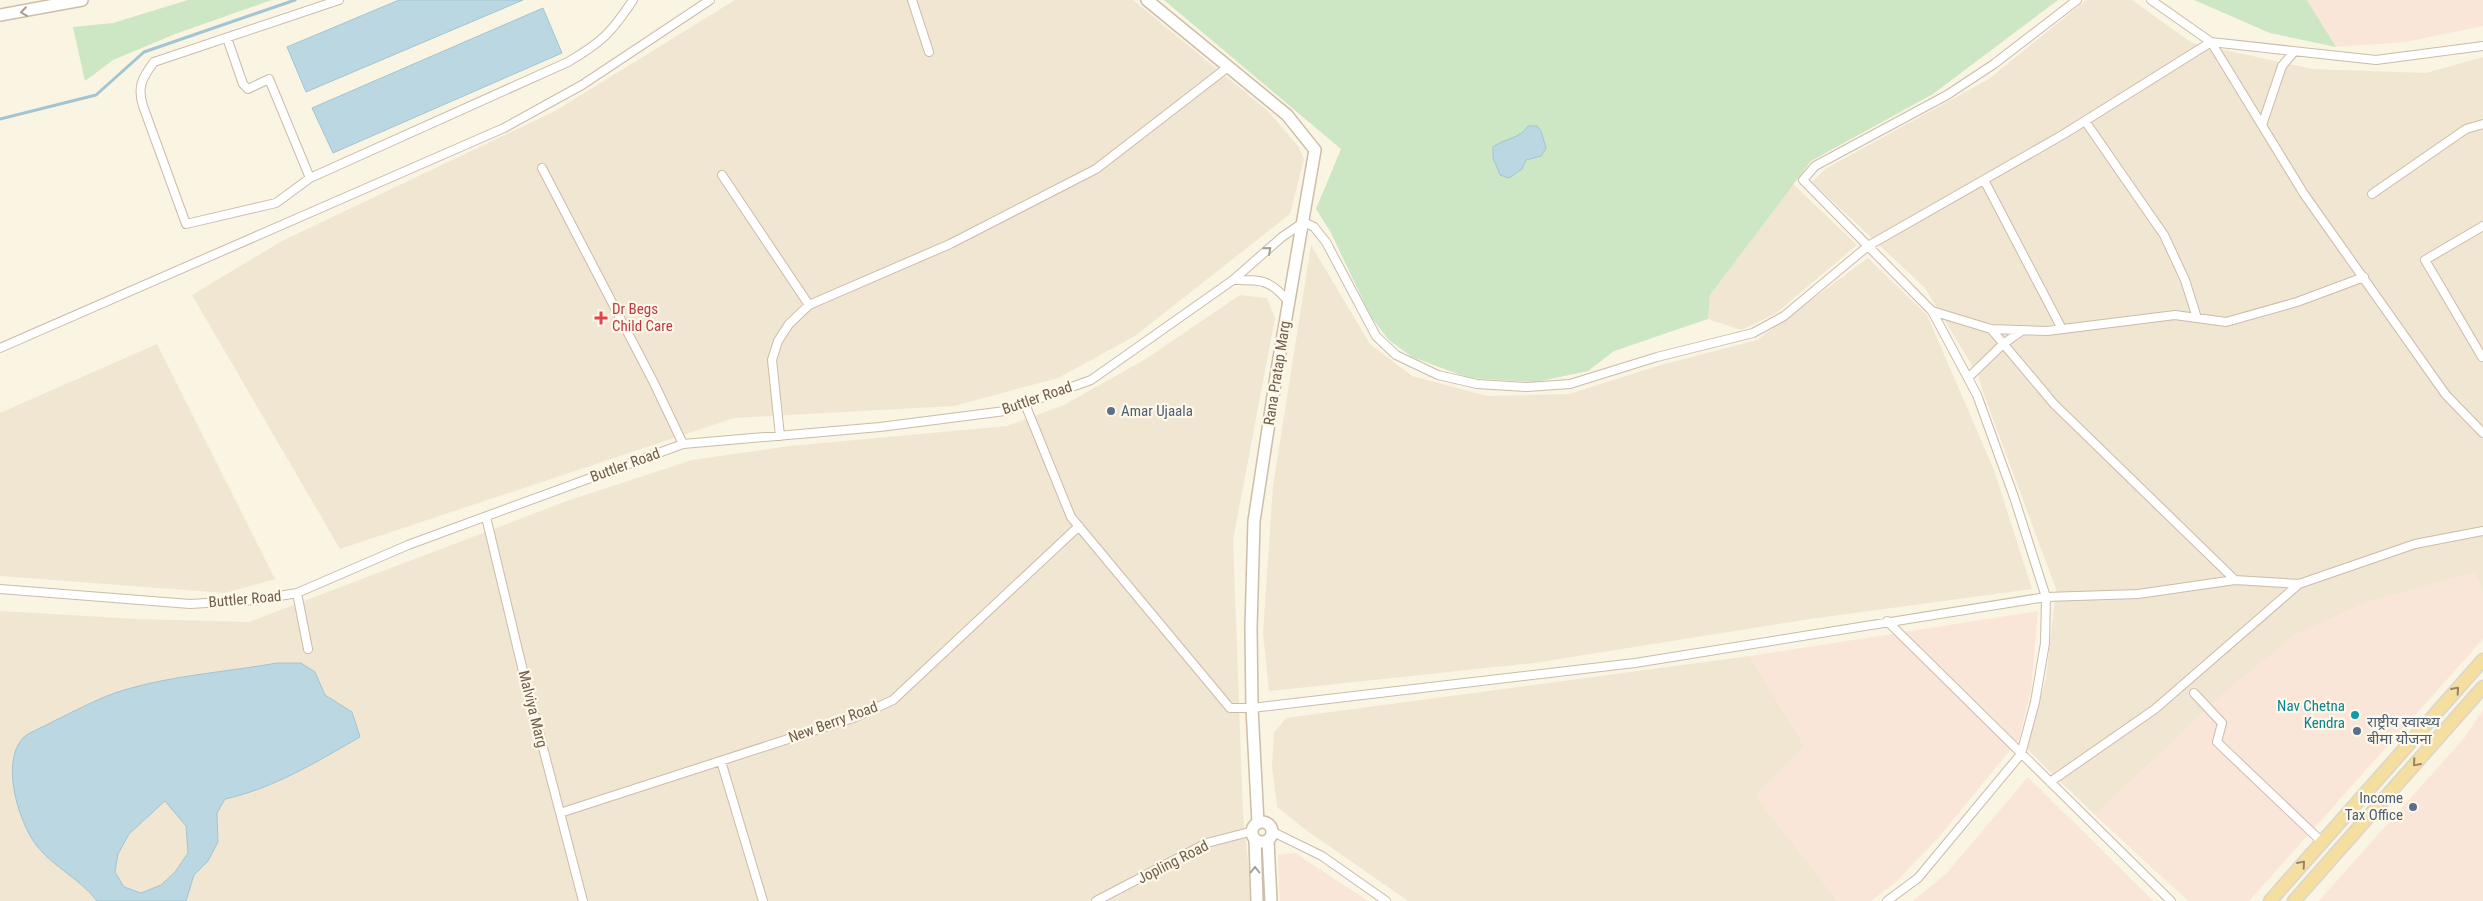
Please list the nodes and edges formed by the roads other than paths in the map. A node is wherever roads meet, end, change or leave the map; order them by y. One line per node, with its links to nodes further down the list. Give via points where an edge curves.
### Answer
1 (82, 0): 9 (street, one-way to 9)
2 (339, 0): 10 (street)
3 (633, 0): 21 (street, via 602,40 568,62)
4 (710, 0): 37 (street, via 582,85 504,128)
5 (912, 0): 13 (street)
6 (1147, 0): 15 (street, Rana Pratap Marg)
7 (2077, 0): 26 (street, via 1994,64 1947,95 1815,166 1802,180)
8 (2151, 0): 11 (street)
9 (0, 15)
10 (226, 38): 21 (street, via 243,84 248,89 269,79); 21 (street, via 154,62 142,78 138,92 186,224 276,203)
11 (2211, 42): 14 (street); 16 (street); 18 (street)
12 (2483, 46): 14 (street, via 2376,60)
13 (929, 52)
14 (2294, 52): 18 (street, via 2282,66)
15 (1228, 66): 24 (street, Rana Pratap Marg, via 1286,115 1315,150); 30 (street, via 1096,169 950,244)
16 (2085, 120): 22 (street); 32 (street, via 2164,235 2185,280)
17 (2483, 124): 23 (street, via 2466,129)
18 (2262, 125): 27 (street, via 2304,194)
19 (542, 168): 43 (street)
20 (722, 175): 30 (street)
21 (310, 178)
22 (1984, 180): 26 (street); 34 (street)
23 (2372, 194)
24 (1304, 222): 26 (street, via 1314,227 1326,242 1376,336 1396,355 1438,375 1477,384 1527,387 1570,384 1657,357 1753,333 1784,316); 28 (street, Buttler Road, one-way to 24); 29 (street, Rana Pratap Marg)
25 (2483, 226): 38 (street, via 2425,260)
26 (1868, 246): 31 (street)
27 (2364, 277): 32 (street, via 2298,302 2226,322); 41 (street, via 2446,395)
28 (1233, 280): 29 (street, via 1260,280 1276,287); 40 (street, Buttler Road, via 1090,380)
29 (1289, 302): 57 (street, Rana Pratap Marg, via 1254,521)
30 (809, 305): 42 (street, via 789,324 778,341 772,360)
31 (1932, 311): 33 (street); 39 (street)
32 (2197, 318): 34 (street, via 2175,315)
33 (1991, 329): 35 (street); 36 (street)
34 (2062, 329): 35 (street)
35 (2023, 330): 36 (street)
36 (2003, 344): 39 (street); 47 (street, via 2054,404)
37 (0, 348)
38 (2482, 357)
39 (1968, 378): 51 (street, via 2014,497)
40 (1025, 404): 42 (street, Buttler Road, via 1005,411); 45 (street, via 1071,517)
41 (2483, 433)
42 (780, 436): 43 (street, Buttler Road)
43 (683, 444): 44 (street, Buttler Road)
44 (486, 517): 50 (street, Buttler Road, via 408,545); 61 (street, Malviya Marg)
45 (1079, 526): 57 (street, via 1230,708); 59 (street, New Berry Road, via 893,700 856,717)
46 (2483, 531): 48 (street, via 2416,544)
47 (2234, 580): 48 (street); 51 (street, via 2138,594)
48 (2299, 584): 60 (street, via 2155,709)
49 (0, 590): 50 (street, Buttler Road, via 190,604 256,600)
50 (297, 593): 53 (street)
51 (2046, 597): 52 (street); 58 (street, via 2044,643 2035,702)
52 (1887, 621): 57 (street, via 1635,663); 58 (street)
53 (308, 649)
54 (2483, 660): 64 (main road, one-way to 54)
55 (2482, 690): 74 (main road, one-way to 74)
56 (2194, 693): 64 (street, via 2222,722 2217,742)
57 (1252, 708): 62 (street, Rana Pratap Marg)
58 (2021, 754): 60 (street); 71 (street, via 1918,878)
59 (721, 761): 61 (street, New Berry Road); 66 (street)
60 (2050, 782): 72 (street)
61 (560, 813): 65 (street, Malviya Marg)
62 (1255, 831): 63 (street, via 1263,842); 63 (street, via 1268,824); 67 (street, Jopling Road, via 1207,843); 68 (street, Rana Pratap Marg, one-way to 62)
63 (1270, 836): 69 (street); 70 (street, via 1322,856)
64 (2322, 842): 73 (main road, one-way to 64)
65 (583, 901)
66 (763, 901)
67 (1096, 901)
68 (1257, 901)
69 (1271, 901)
70 (1386, 901)
71 (1887, 901)
72 (2171, 901)
73 (2270, 901)
74 (2294, 901)

